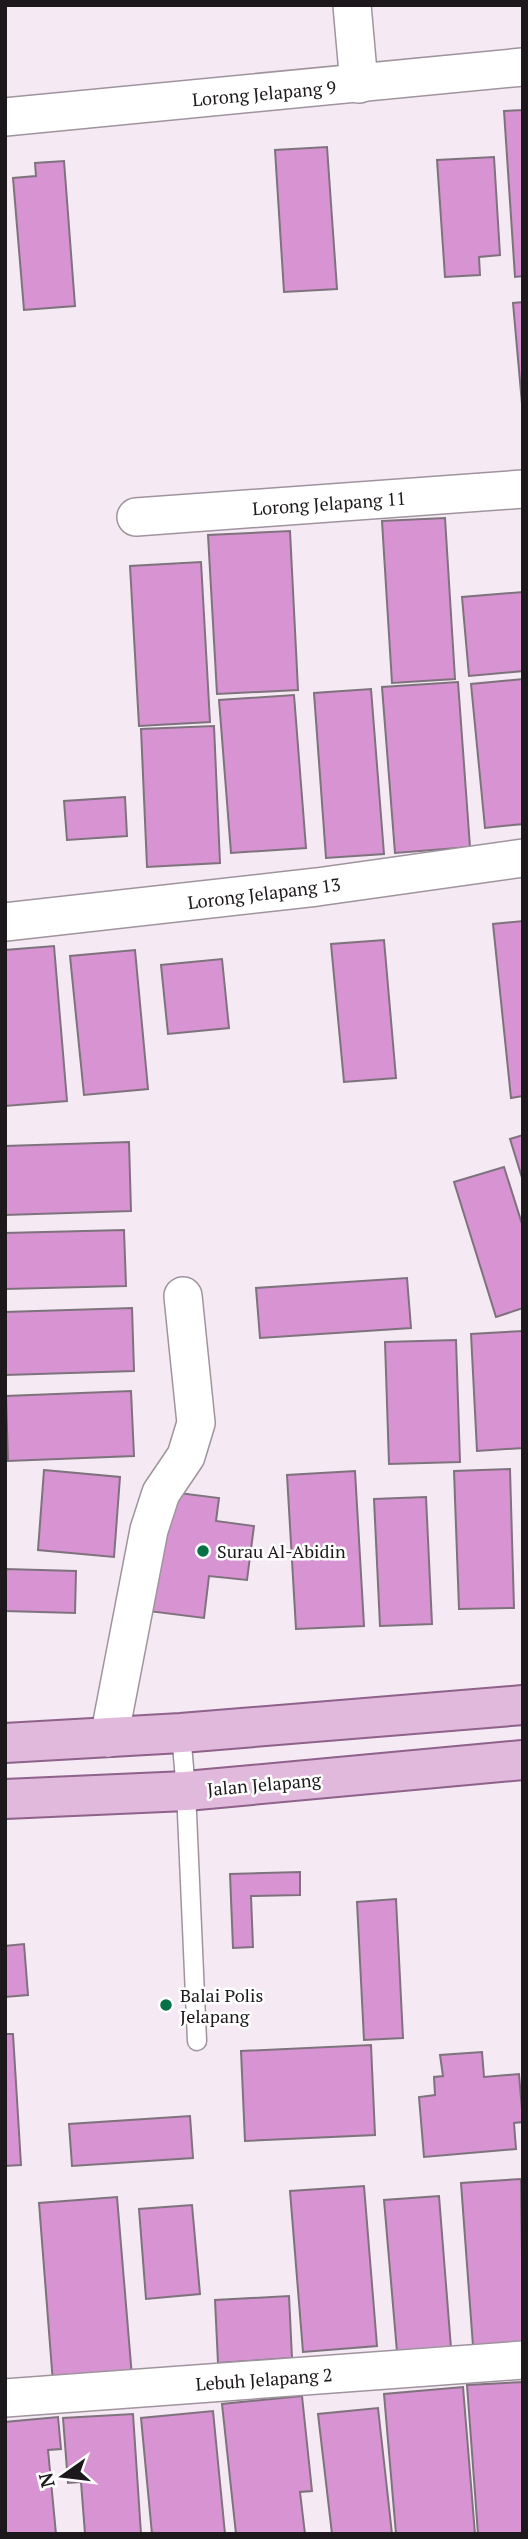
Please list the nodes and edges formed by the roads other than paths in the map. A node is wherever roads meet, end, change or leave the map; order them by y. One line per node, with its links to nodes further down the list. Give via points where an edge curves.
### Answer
1 (352, 5): 3 (street)
2 (523, 67): 3 (street, Lorong Jelapang 9)
3 (359, 84): 4 (street, Lorong Jelapang 9)
4 (5, 117)
5 (523, 489): 6 (street, Lorong Jelapang 11)
6 (136, 517)
7 (523, 858): 8 (street, Lorong Jelapang 13, via 317,887)
8 (5, 922)
9 (183, 1296): 12 (street, via 196,1423 186,1456 161,1493 149,1530)
10 (523, 1705): 11 (main road)
11 (181, 1734): 12 (main road); 15 (lane)
12 (109, 1738): 13 (main road)
13 (5, 1743)
14 (523, 1760): 15 (main road, Jalan Jelapang)
15 (186, 1791): 16 (main road, Jalan Jelapang); 17 (lane)
16 (5, 1799)
17 (197, 2041)
18 (523, 2360): 19 (street, Lebuh Jelapang 2)
19 (5, 2399)

